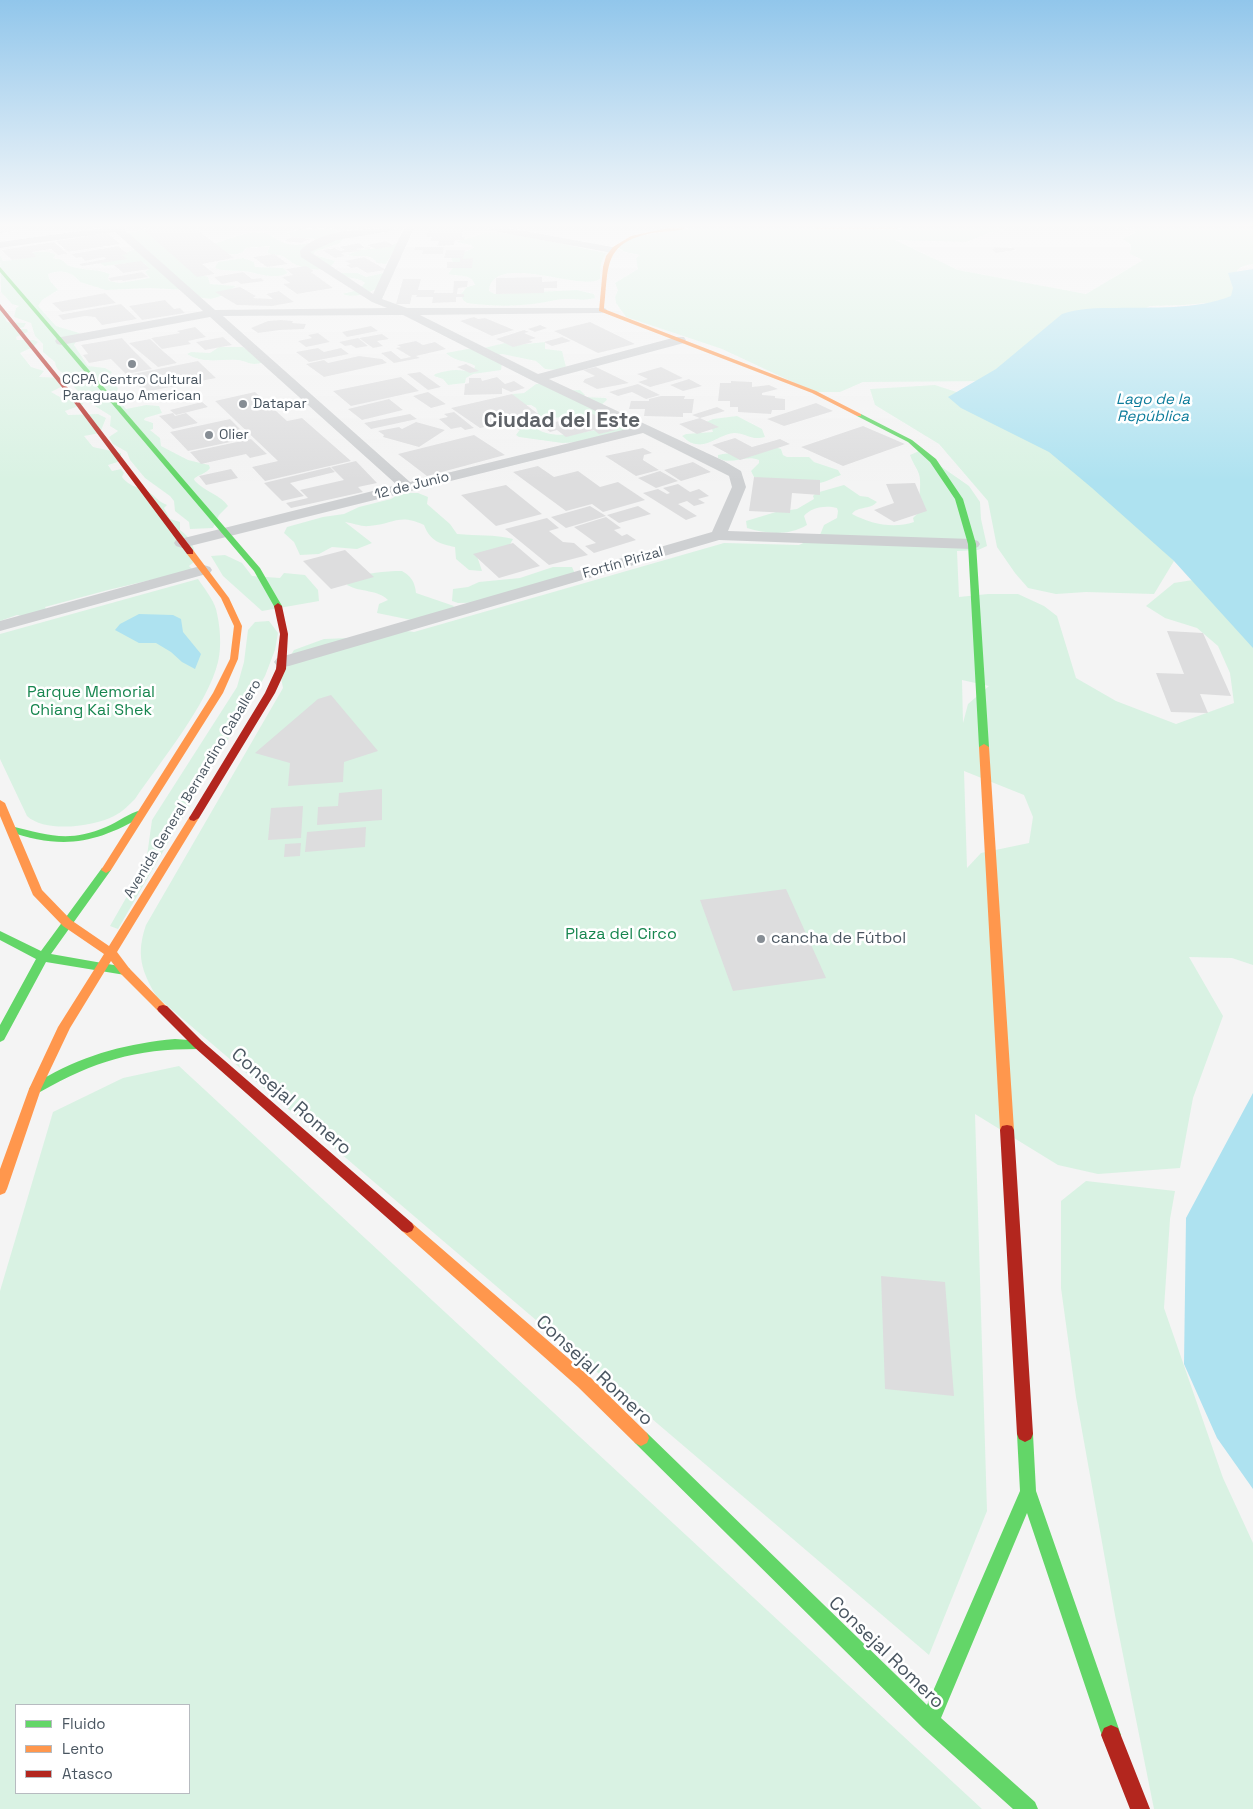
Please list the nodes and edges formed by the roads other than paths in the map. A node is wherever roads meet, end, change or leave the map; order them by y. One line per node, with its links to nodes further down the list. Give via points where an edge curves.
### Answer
1 (5, 312): 14 (street, Avenida General Bernardino Caballero)
2 (37, 312): 8 (street, Avenida General Bernardino Caballero)
3 (268, 312): 6 (street)
4 (407, 312): 9 (street)
5 (607, 312): 7 (street)
6 (212, 313): 8 (street); 11 (street)
7 (680, 340): 9 (street); 15 (street, via 814,392 910,441 933,461 959,499)
8 (61, 341): 12 (street, Avenida General Bernardino Caballero)
9 (537, 378): 10 (street)
10 (643, 429): 11 (street, 12 de Junio); 13 (street, via 736,474 740,487)
11 (408, 487): 12 (street, 12 de Junio)
12 (224, 532): 14 (street, 12 de Junio); 18 (street, Avenida General Bernardino Caballero, via 258,570 273,593 282,615)
13 (718, 535): 15 (street, Fortín Pirizal); 18 (street, Fortín Pirizal)
14 (182, 542): 16 (street, Avenida General Bernardino Caballero)
15 (972, 544): 32 (street)
16 (204, 570): 17 (street); 20 (street, Avenida General Bernardino Caballero, via 225,598 238,626 234,659 218,693)
17 (0, 626)
18 (282, 662): 24 (street, Avenida General Bernardino Caballero, via 270,694)
19 (0, 803): 21 (street, Consejal Romero)
20 (143, 812): 21 (street, via 124,825 74,840 49,841); 22 (street, Avenida General Bernardino Caballero)
21 (10, 830): 22 (street, Consejal Romero, via 37,892)
22 (67, 923): 24 (street, Consejal Romero); 25 (street, Avenida General Bernardino Caballero)
23 (0, 935): 25 (street)
24 (110, 952): 26 (street, Avenida General Bernardino Caballero); 27 (street, Consejal Romero)
25 (43, 957): 26 (street); 28 (street, Avenida General Bernardino Caballero)
26 (100, 966): 27 (street); 30 (street, Avenida General Bernardino Caballero, via 64,1027)
27 (125, 971): 29 (street, Consejal Romero)
28 (0, 1037)
29 (198, 1044): 30 (street, via 162,1043 114,1050 85,1061); 33 (street, Consejal Romero, via 584,1382)
30 (35, 1089): 31 (street, Avenida General Bernardino Caballero)
31 (0, 1189)
32 (1028, 1491): 33 (street); 35 (street, via 1107,1724)
33 (930, 1721): 34 (street, Consejal Romero)
34 (1028, 1809)
35 (1140, 1809)

